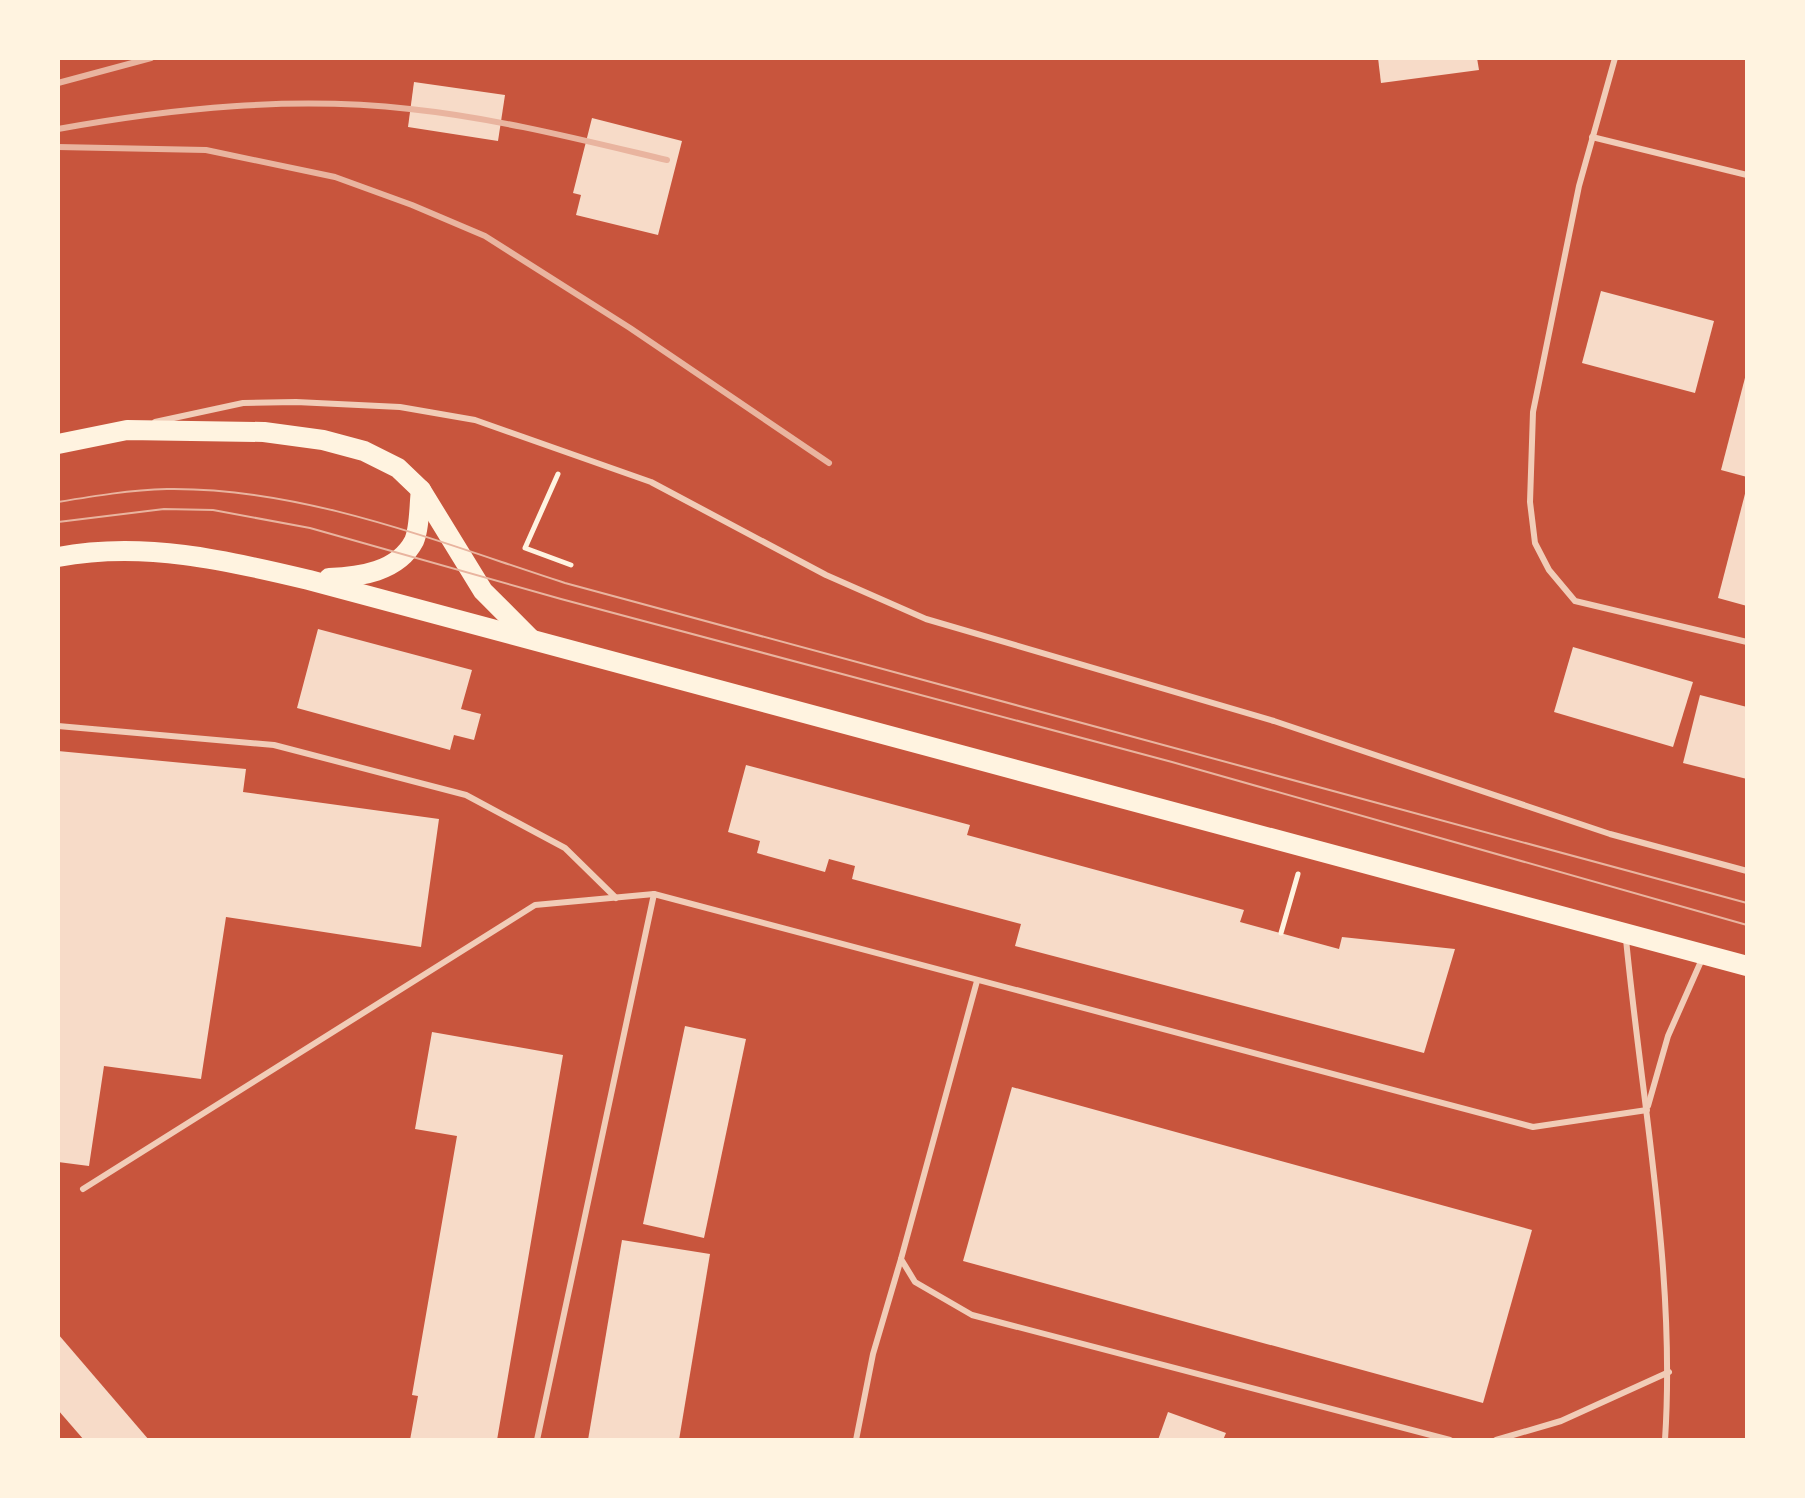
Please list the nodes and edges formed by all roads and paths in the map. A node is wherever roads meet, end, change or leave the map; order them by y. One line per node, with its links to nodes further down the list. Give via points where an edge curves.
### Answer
1 (1615, 58): 2 (lane)
2 (1592, 137): 3 (lane); 12 (lane, via 1533,412 1530,502 1535,543 1575,601)
3 (1747, 175)
4 (127, 430): 5 (main road); 7 (main road, via 264,432 323,440 364,451 398,468); 15 (lane, via 243,403 400,407 475,420 651,482 826,575 926,619 1274,721 1610,834)
5 (58, 444)
6 (558, 474): 9 (path, via 525,548)
7 (421, 490): 10 (main road, via 414,541 393,562 366,576); 11 (main road, via 483,591)
8 (58, 557): 10 (main road, via 144,550 220,559)
9 (571, 565)
10 (309, 580): 11 (main road)
11 (530, 638): 14 (main road)
12 (1747, 642)
13 (58, 726): 17 (lane, via 274,745 466,795 565,848)
14 (1305, 846): 18 (main road); 19 (path)
15 (1747, 871)
16 (654, 894): 17 (lane); 22 (lane); 27 (lane)
17 (616, 898): 24 (lane, via 535,905)
18 (1626, 931): 20 (main road); 23 (lane)
19 (1281, 933)
20 (1704, 954): 21 (main road); 23 (lane, via 1668,1036)
21 (1747, 966)
22 (977, 981): 23 (lane, via 1533,1127); 25 (lane)
23 (1647, 1110): 26 (lane)
24 (83, 1189)
25 (901, 1259): 28 (lane, via 873,1354); 29 (lane, via 915,1282 972,1315)
26 (1669, 1372): 30 (lane, via 1561,1421); 31 (lane)
27 (537, 1440)
28 (856, 1440)
29 (1450, 1440)
30 (1496, 1440)
31 (1665, 1440)

